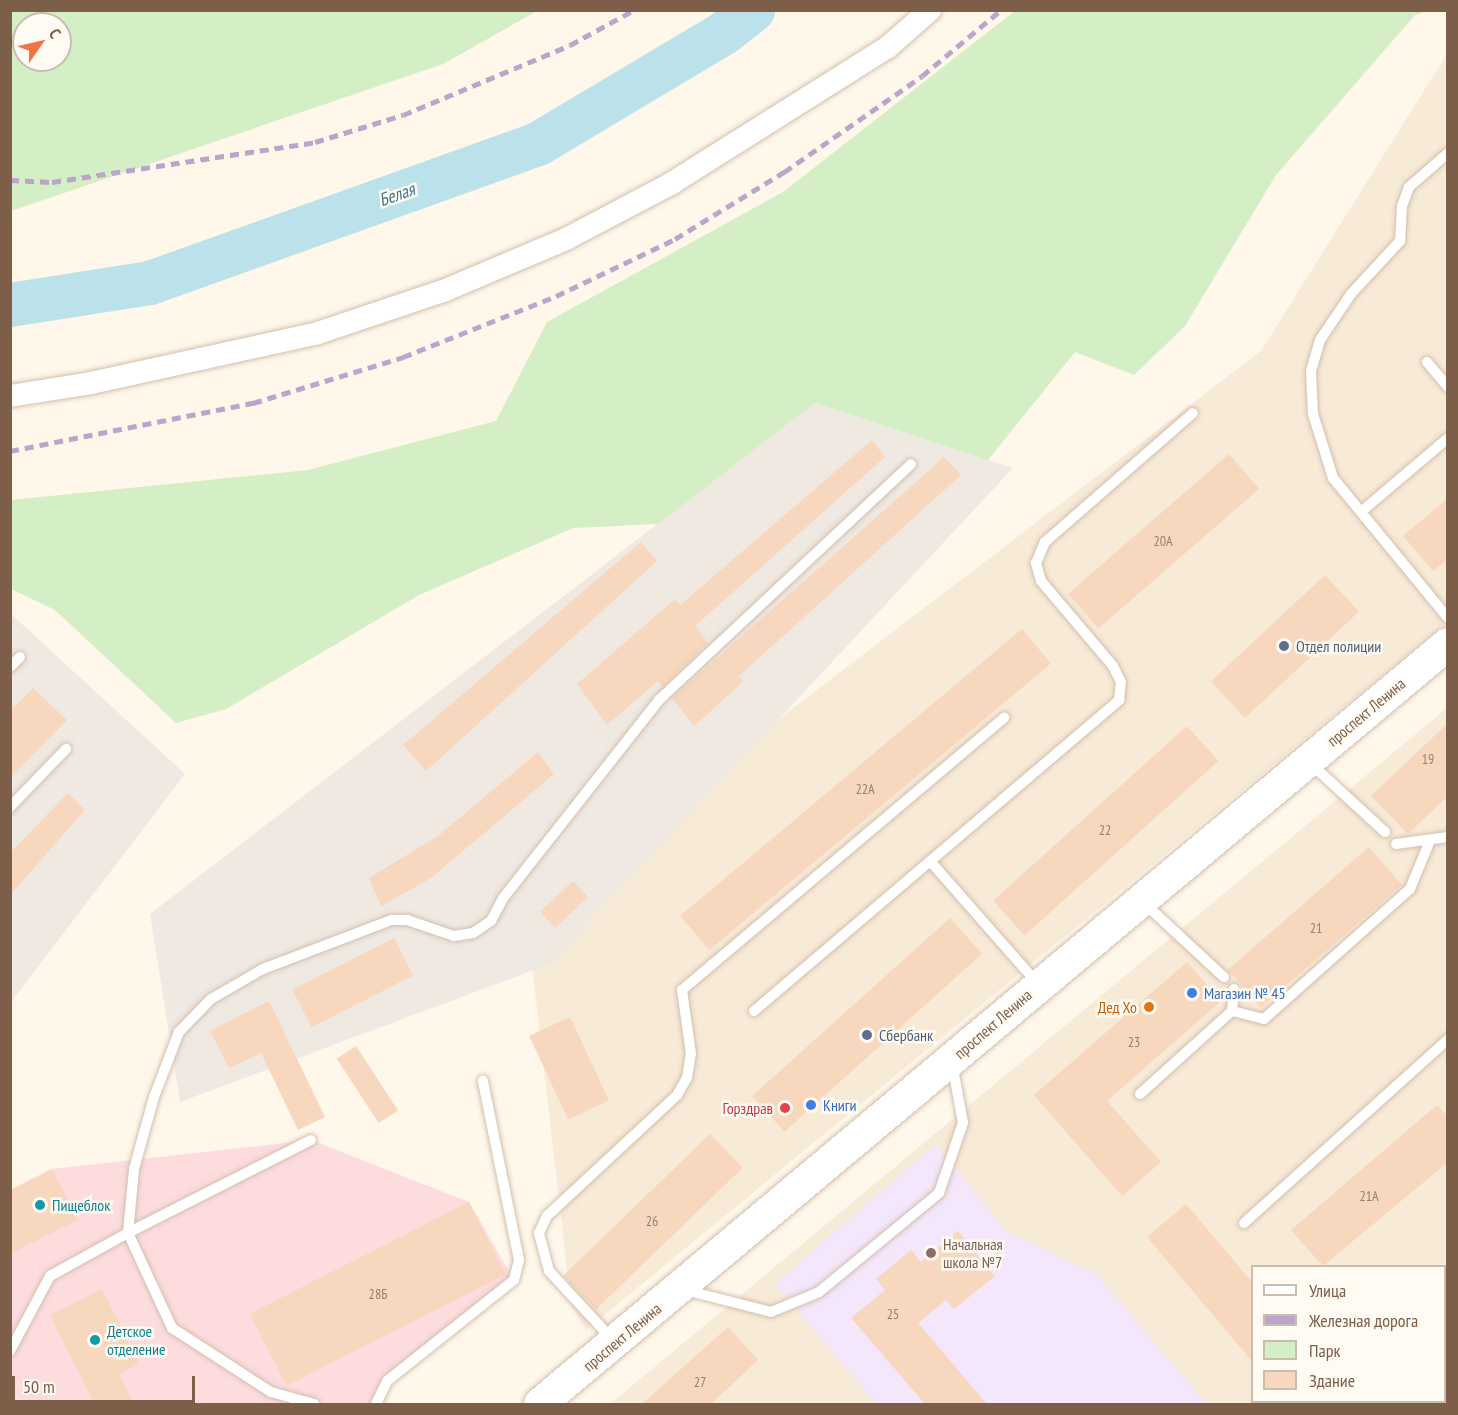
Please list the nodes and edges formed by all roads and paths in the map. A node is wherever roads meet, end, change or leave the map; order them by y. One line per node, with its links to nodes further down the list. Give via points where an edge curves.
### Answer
1 (930, 10): 5 (street, via 888,47 672,183 566,239 443,291 318,333 91,383)
2 (1448, 153): 9 (lane, via 1409,187 1402,206 1400,241 1351,294 1320,340 1311,372 1313,414 1321,448 1334,478)
3 (1427, 362): 4 (lane)
4 (1448, 387)
5 (10, 396)
6 (1193, 413): 22 (lane, via 1045,542 1036,563 1041,581 1113,666 1121,682 1119,700)
7 (1448, 438): 9 (lane)
8 (911, 464): 35 (lane, via 659,700 504,897 491,921 473,933 454,936 407,920 391,920 263,969 211,999 179,1032 154,1097 134,1169)
9 (1362, 511): 10 (lane)
10 (1448, 618)
11 (1448, 644): 16 (main road, проспект Ленина)
12 (20, 657): 13 (lane)
13 (10, 667)
14 (1004, 718): 37 (lane, via 682,990 691,1053 687,1078 677,1095 547,1216 539,1233 549,1271)
15 (66, 749): 17 (lane)
16 (1308, 761): 18 (lane); 23 (main road, проспект Ленина)
17 (10, 807)
18 (1385, 832)
19 (1448, 837): 20 (lane)
20 (1429, 843): 21 (lane); 28 (lane, via 1410,889 1264,1019)
21 (1396, 844)
22 (930, 861): 25 (lane); 27 (lane)
23 (1141, 900): 24 (lane); 25 (main road, проспект Ленина)
24 (1224, 977)
25 (1038, 984): 30 (main road, проспект Ленина)
26 (1234, 989): 28 (lane)
27 (754, 1011)
28 (1232, 1011): 32 (lane)
29 (1448, 1039): 34 (lane)
30 (952, 1060): 36 (main road, проспект Ленина); 36 (lane, via 963,1124 939,1192 819,1292 771,1312)
31 (483, 1081): 40 (lane, via 519,1260 514,1280 387,1380)
32 (1140, 1094)
33 (311, 1140): 35 (lane)
34 (1244, 1223)
35 (128, 1233): 38 (lane, via 50,1276); 39 (lane, via 172,1328 271,1392)
36 (680, 1289): 37 (main road, проспект Ленина)
37 (615, 1342): 41 (main road, проспект Ленина)
38 (10, 1351)
39 (314, 1404)
40 (376, 1404)
41 (540, 1404)

